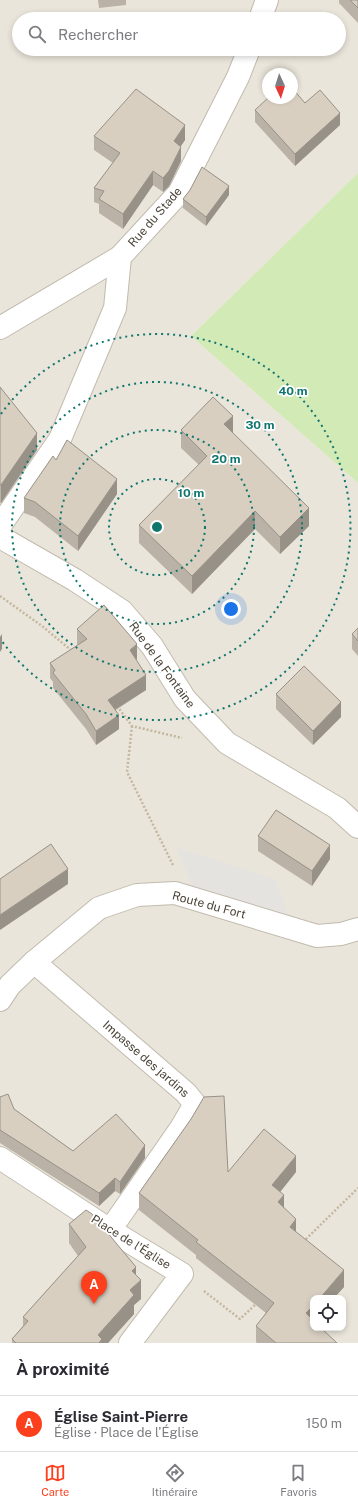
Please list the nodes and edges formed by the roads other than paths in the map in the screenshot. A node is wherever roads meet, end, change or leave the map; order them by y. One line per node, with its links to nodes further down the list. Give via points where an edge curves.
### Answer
1 (267, 0): 2 (street)
2 (263, 12)
3 (246, 56): 4 (street, Rue du Stade, via 179,194)
4 (120, 257): 5 (street, Rue du Stade); 6 (street, via 115,308 60,439)
5 (0, 328)
6 (0, 526)
7 (0, 537): 8 (street, Rue de la Fontaine, via 75,580 122,611 152,646 185,699 227,743 337,808)
8 (358, 827)
9 (358, 929): 10 (street, Route du Fort, via 341,934 317,936 175,894 137,894 99,908)
10 (34, 962): 11 (street, Route du Fort); 13 (street, Impasse des jardins, via 186,1093 195,1104)
11 (3, 988)
12 (0, 1158): 13 (street, Place de l'Église)
13 (110, 1230): 14 (street, Place de l'Église, via 182,1274)
14 (130, 1343)

